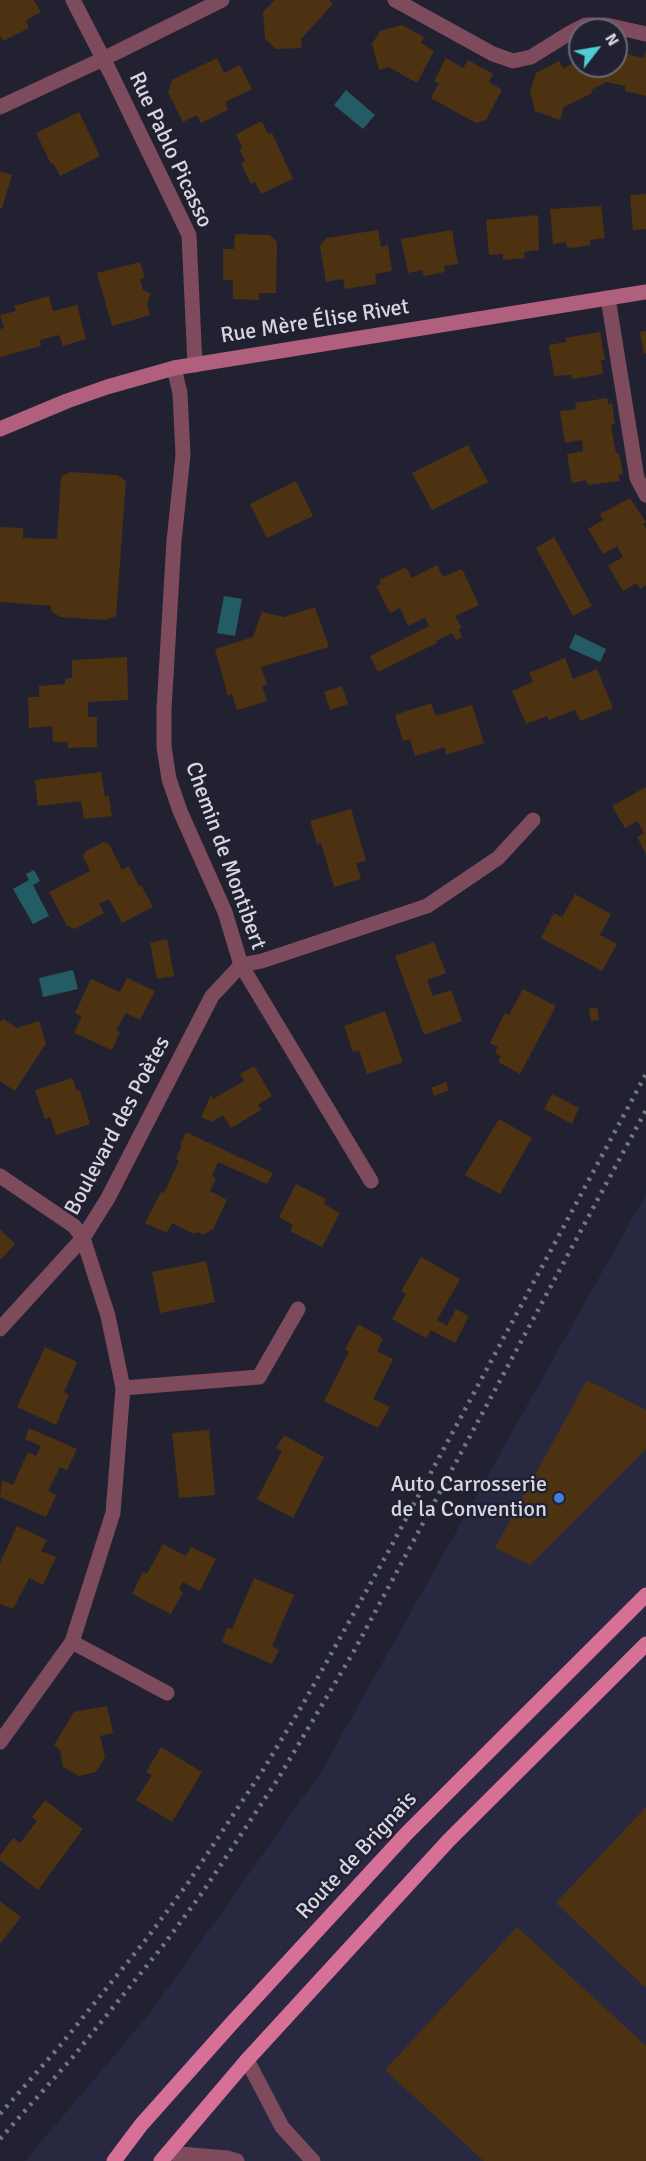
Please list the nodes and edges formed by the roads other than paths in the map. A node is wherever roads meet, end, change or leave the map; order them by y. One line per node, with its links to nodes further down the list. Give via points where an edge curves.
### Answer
1 (72, 0): 5 (street, Rue Pablo Picasso)
2 (222, 0): 5 (street)
3 (395, 0): 4 (street, via 513,61 531,57 586,25)
4 (646, 34)
5 (103, 59): 6 (street); 9 (street, Rue Pablo Picasso, via 189,235)
6 (0, 107)
7 (646, 292): 8 (street, Rue Mère Élise Rivet)
8 (608, 298): 9 (street, Rue Mère Élise Rivet); 12 (street, via 637,478)
9 (195, 364): 10 (street, Rue Mère Élise Rivet)
10 (174, 368): 11 (street, Rue Mère Élise Rivet, via 67,401); 14 (street, Chemin de Montibert, via 180,393 183,455 174,541 164,747 180,811 225,912)
11 (0, 429)
12 (646, 495)
13 (534, 820): 14 (street, via 498,858 427,906)
14 (241, 965): 16 (street, Chemin de Montibert); 17 (street, Boulevard des Poètes, via 212,996 108,1198)
15 (0, 1176): 17 (street, via 74,1226)
16 (371, 1181)
17 (83, 1238): 19 (street, Boulevard des Poètes); 20 (street, via 108,1316)
18 (298, 1309): 20 (street, via 259,1377)
19 (0, 1329)
20 (123, 1388): 22 (street, via 113,1513)
21 (646, 1595): 28 (main road, Route de Brignais, via 407,1833 224,2032)
22 (72, 1642): 24 (street); 25 (street)
23 (646, 1644): 26 (main road, via 449,1840)
24 (166, 1693)
25 (0, 1742)
26 (247, 2060): 27 (main road); 30 (street, via 282,2127)
27 (164, 2157): 29 (street)
28 (114, 2161)
29 (237, 2161)
30 (313, 2161)

